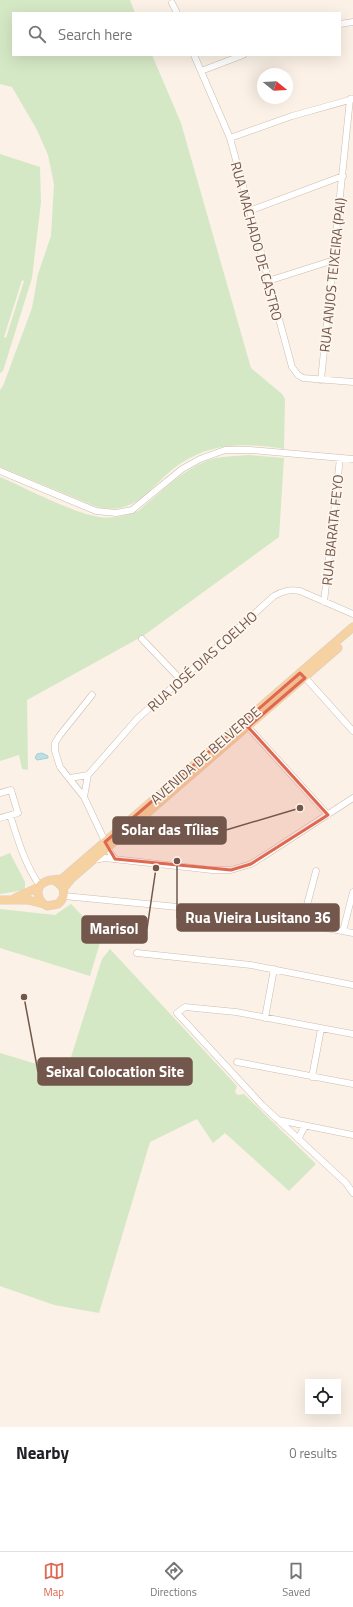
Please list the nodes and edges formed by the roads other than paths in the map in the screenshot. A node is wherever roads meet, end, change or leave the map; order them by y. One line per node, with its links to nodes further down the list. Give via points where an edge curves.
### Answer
1 (165, 0): 3 (street)
2 (179, 0): 3 (street)
3 (172, 3): 4 (street)
4 (176, 12)
5 (353, 22): 6 (street)
6 (341, 24)
7 (194, 56): 9 (street, RUA MACHADO DE CASTRO)
8 (241, 56): 9 (street)
9 (201, 72): 11 (street, RUA MACHADO DE CASTRO)
10 (351, 99): 11 (street); 12 (street, RUA ANJOS TEIXEIRA (PAI))
11 (230, 138): 13 (street, RUA MACHADO DE CASTRO)
12 (342, 176): 13 (street); 14 (street, RUA ANJOS TEIXEIRA (PAI))
13 (249, 211): 15 (street, RUA MACHADO DE CASTRO)
14 (334, 260): 15 (street); 16 (street, RUA ANJOS TEIXEIRA (PAI))
15 (268, 281): 16 (street, RUA MACHADO DE CASTRO, via 292,367 304,378)
16 (321, 380): 17 (street, RUA MACHADO DE CASTRO)
17 (353, 382)
18 (340, 458): 19 (street); 20 (street, via 226,450 200,459 182,469 132,510 116,513 96,511); 21 (street, RUA BARATA FEYO)
19 (353, 459)
20 (0, 471)
21 (324, 602): 22 (street, RUA JOSÉ DIAS COELHO); 27 (street, RUA JOSÉ DIAS COELHO, via 300,591 283,591 274,596)
22 (353, 614)
23 (353, 627): 26 (main road, AVENIDA DE BELVERDE)
24 (353, 635): 26 (main road, AVENIDA DE BELVERDE)
25 (142, 639): 27 (street)
26 (303, 675): 29 (main road, AVENIDA DE BELVERDE); 30 (street); 39 (main road, AVENIDA DE BELVERDE)
27 (181, 680): 31 (street, RUA JOSÉ DIAS COELHO, via 137,719)
28 (92, 695): 32 (street, via 55,743 56,758)
29 (248, 728): 37 (street); 39 (main road, AVENIDA DE BELVERDE)
30 (353, 731)
31 (88, 775): 32 (street); 34 (street)
32 (70, 778): 34 (street)
33 (0, 793): 36 (street, via 11,790 18,813)
34 (84, 797): 39 (street)
35 (353, 798): 37 (street)
36 (10, 815): 38 (street); 44 (street, via 23,856)
37 (328, 815): 40 (street, via 251,864 231,870)
38 (0, 818)
39 (106, 845): 40 (street); 41 (main road, AVENIDA DE BELVERDE); 43 (main road, AVENIDA DE BELVERDE, via 62,879)
40 (115, 859): 41 (street)
41 (94, 860): 45 (main road, AVENIDA DE BELVERDE, via 72,878)
42 (316, 871): 49 (street)
43 (55, 881): 44 (main road, AVENIDA DE BELVERDE, via 46,881); 45 (main road)
44 (40, 887): 47 (main road, AVENIDA DE BELVERDE); 48 (main road, via 38,897)
45 (63, 892): 48 (main road, AVENIDA DE BELVERDE, via 58,904); 49 (street)
46 (353, 892): 50 (street)
47 (3, 900): 48 (main road, via 28,900)
48 (44, 904)
49 (302, 924): 50 (street)
50 (343, 931): 51 (street)
51 (353, 933)
52 (137, 954): 53 (street)
53 (274, 969): 54 (street); 55 (street)
54 (353, 984)
55 (265, 1018): 56 (street); 61 (street, via 193,1008 182,1008 177,1013 244,1088)
56 (321, 1029): 57 (street); 59 (street)
57 (353, 1034)
58 (237, 1062): 59 (street)
59 (312, 1077): 60 (street)
60 (353, 1084)
61 (278, 1120): 62 (street); 64 (street)
62 (304, 1126): 63 (street); 64 (street)
63 (353, 1135)
64 (298, 1139): 65 (street)
65 (346, 1183): 66 (street); 67 (street)
66 (353, 1185)
67 (353, 1192)

